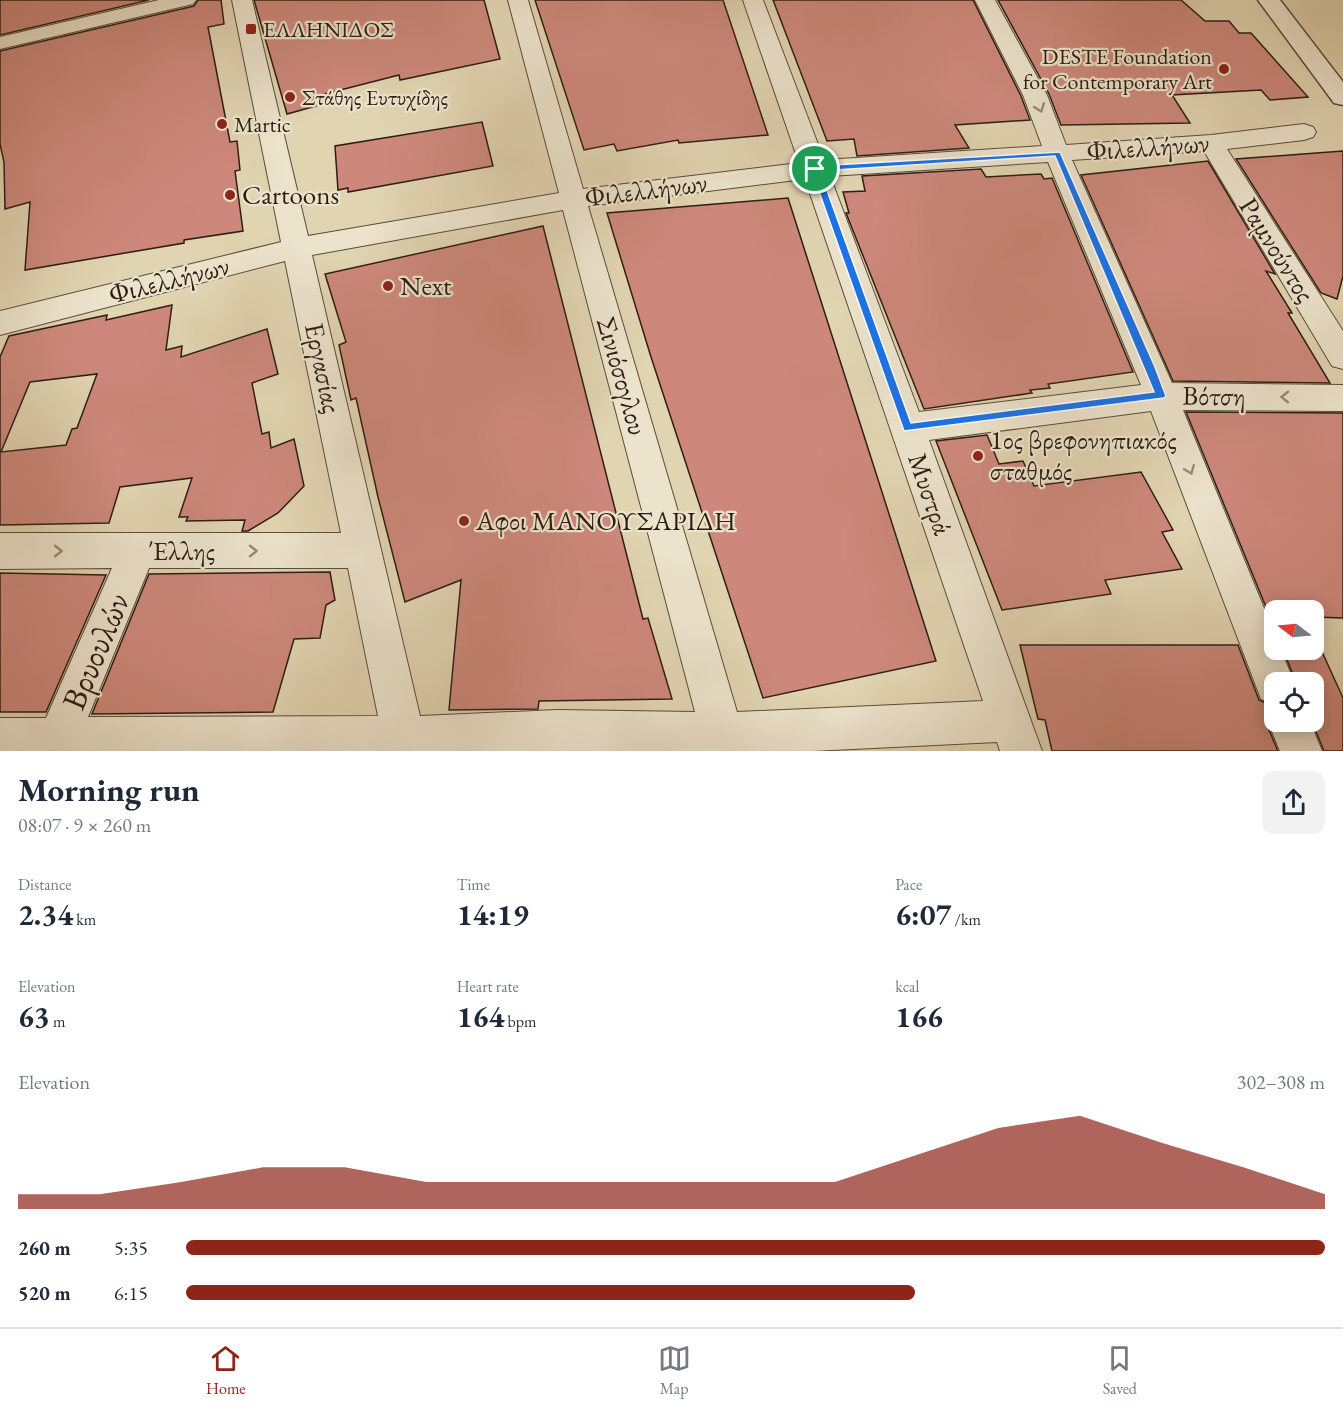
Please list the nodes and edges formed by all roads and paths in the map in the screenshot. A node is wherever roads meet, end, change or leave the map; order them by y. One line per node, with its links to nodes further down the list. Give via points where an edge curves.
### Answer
1 (186, 0): 7 (street)
2 (242, 0): 14 (street, Εργασίας)
3 (518, 0): 13 (street, Σινιόσογλου)
4 (753, 0): 12 (street, Μυστρά)
5 (985, 0): 11 (street, one-way to 11, via 1035,95)
6 (1269, 0): 8 (street)
7 (0, 43)
8 (1343, 98)
9 (1304, 132): 10 (street, Φιλελλήνων)
10 (1211, 143): 11 (street, Φιλελλήνων); 16 (street, Ραμνούντος)
11 (1057, 154): 12 (street, Φιλελλήνων); 17 (street)
12 (815, 169): 13 (street, Φιλελλήνων); 19 (street, Μυστρά)
13 (573, 199): 14 (street, Φιλελλήνων); 27 (street, Σινιόσογλου)
14 (297, 248): 15 (street, Φιλελλήνων); 20 (street, Εργασίας)
15 (0, 323)
16 (1343, 357)
17 (1161, 396): 18 (street, Βότση, one-way to 17); 19 (street, Βότση); 23 (street, one-way to 23)
18 (1343, 398)
19 (908, 428): 25 (street, Μυστρά)
20 (363, 550): 22 (street, Έλλης, one-way to 20); 29 (street, Εργασίας)
21 (0, 551): 22 (street, Έλλης, one-way to 22)
22 (138, 551): 30 (street, Βρυουλών)
23 (1270, 672)
24 (1293, 732): 31 (street)
25 (1015, 736): 27 (street)
26 (0, 739): 30 (street)
27 (719, 743): 29 (street, via 557,731 442,737)
28 (331, 744): 29 (street); 30 (street)
29 (406, 744)
30 (55, 745)
31 (1301, 751)

